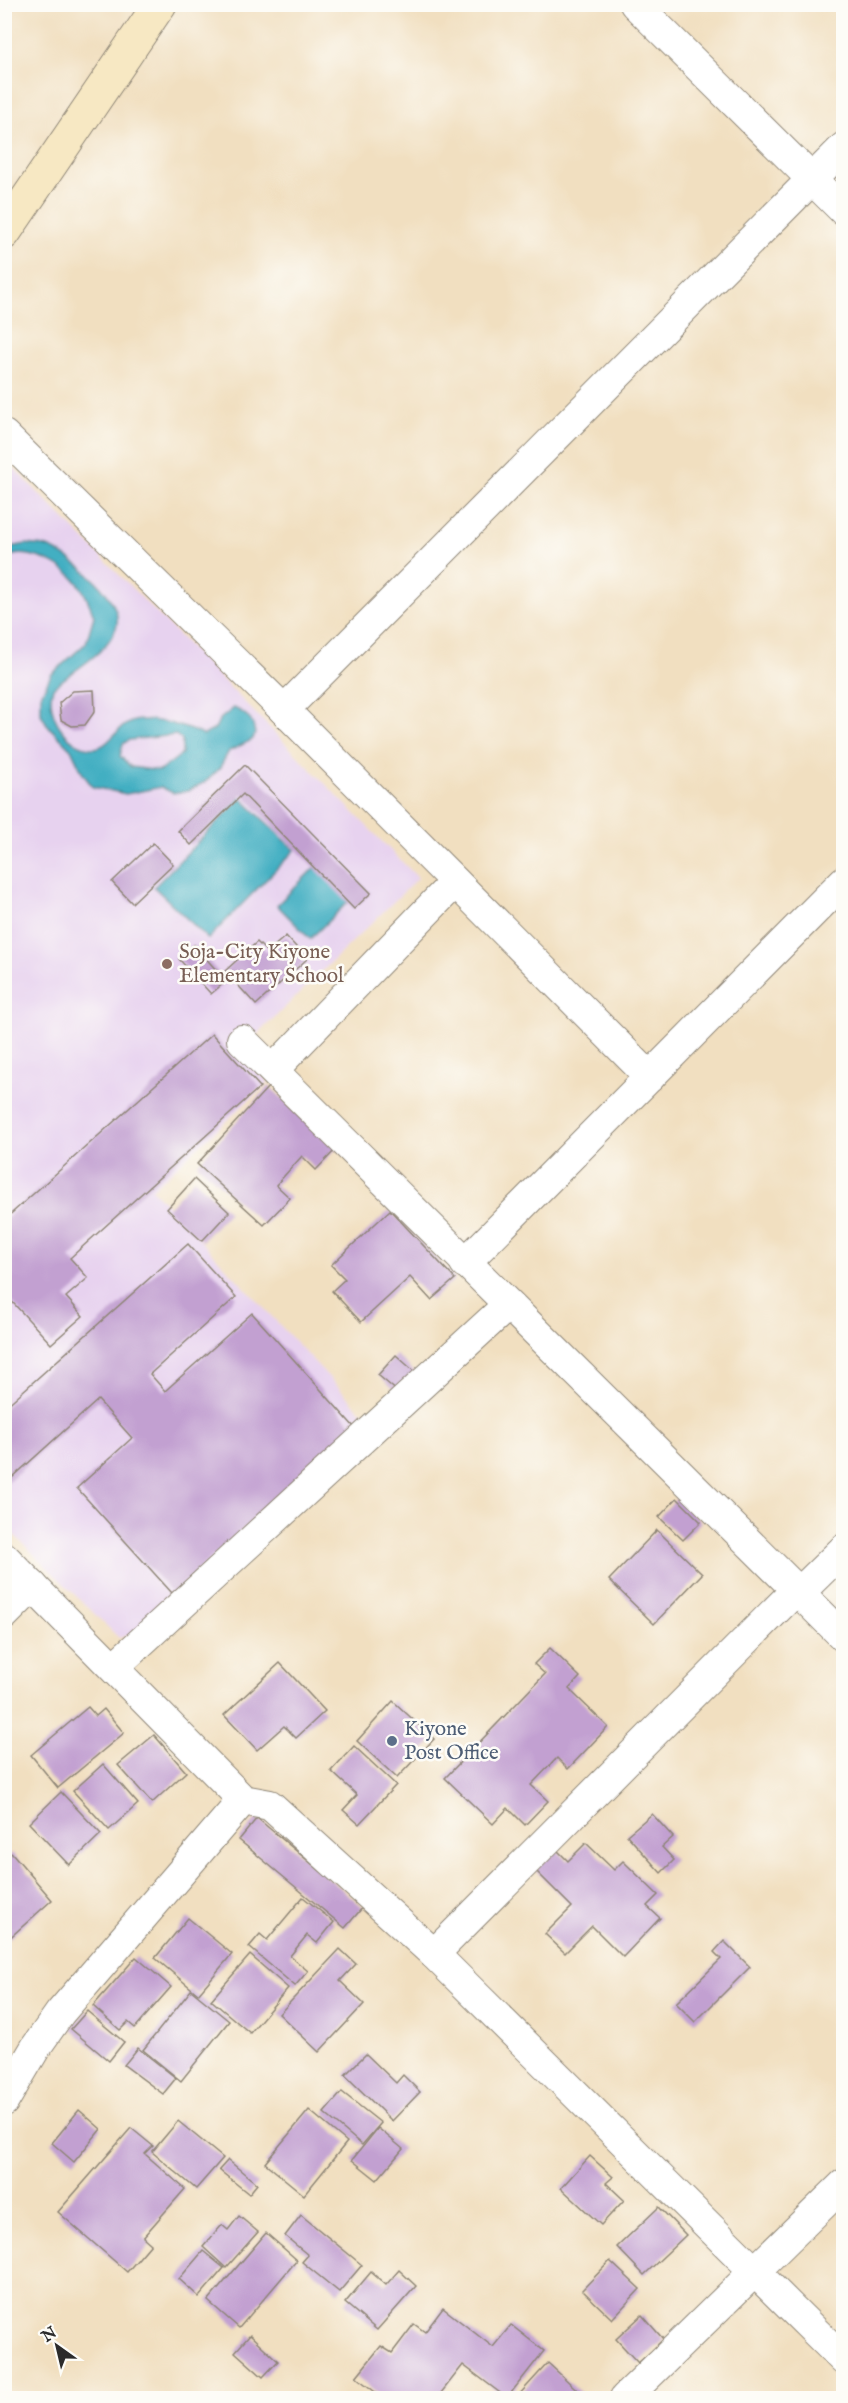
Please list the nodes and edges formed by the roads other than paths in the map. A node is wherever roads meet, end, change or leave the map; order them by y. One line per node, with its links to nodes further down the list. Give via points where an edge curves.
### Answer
1 (160, 4): 6 (main road)
2 (634, 4): 4 (street)
3 (843, 147): 4 (street)
4 (811, 179): 5 (street); 8 (street)
5 (843, 212)
6 (4, 233)
7 (4, 435): 8 (street)
8 (285, 710): 10 (street)
9 (843, 881): 13 (street)
10 (455, 882): 12 (street); 13 (street)
11 (242, 1040): 12 (street)
12 (273, 1070): 14 (street)
13 (650, 1077): 14 (street)
14 (465, 1263): 15 (street)
15 (508, 1305): 19 (street); 22 (street)
16 (843, 1549): 19 (street)
17 (4, 1557): 18 (street)
18 (33, 1586): 20 (street); 22 (street)
19 (798, 1592): 21 (street); 24 (street)
20 (4, 1615)
21 (843, 1637)
22 (114, 1667): 23 (street)
23 (243, 1800): 24 (street, via 270,1805); 25 (street, via 60,2013)
24 (434, 1954): 27 (street)
25 (4, 2101)
26 (843, 2184): 27 (street)
27 (755, 2271): 28 (street); 29 (street)
28 (843, 2360)
29 (625, 2398)

